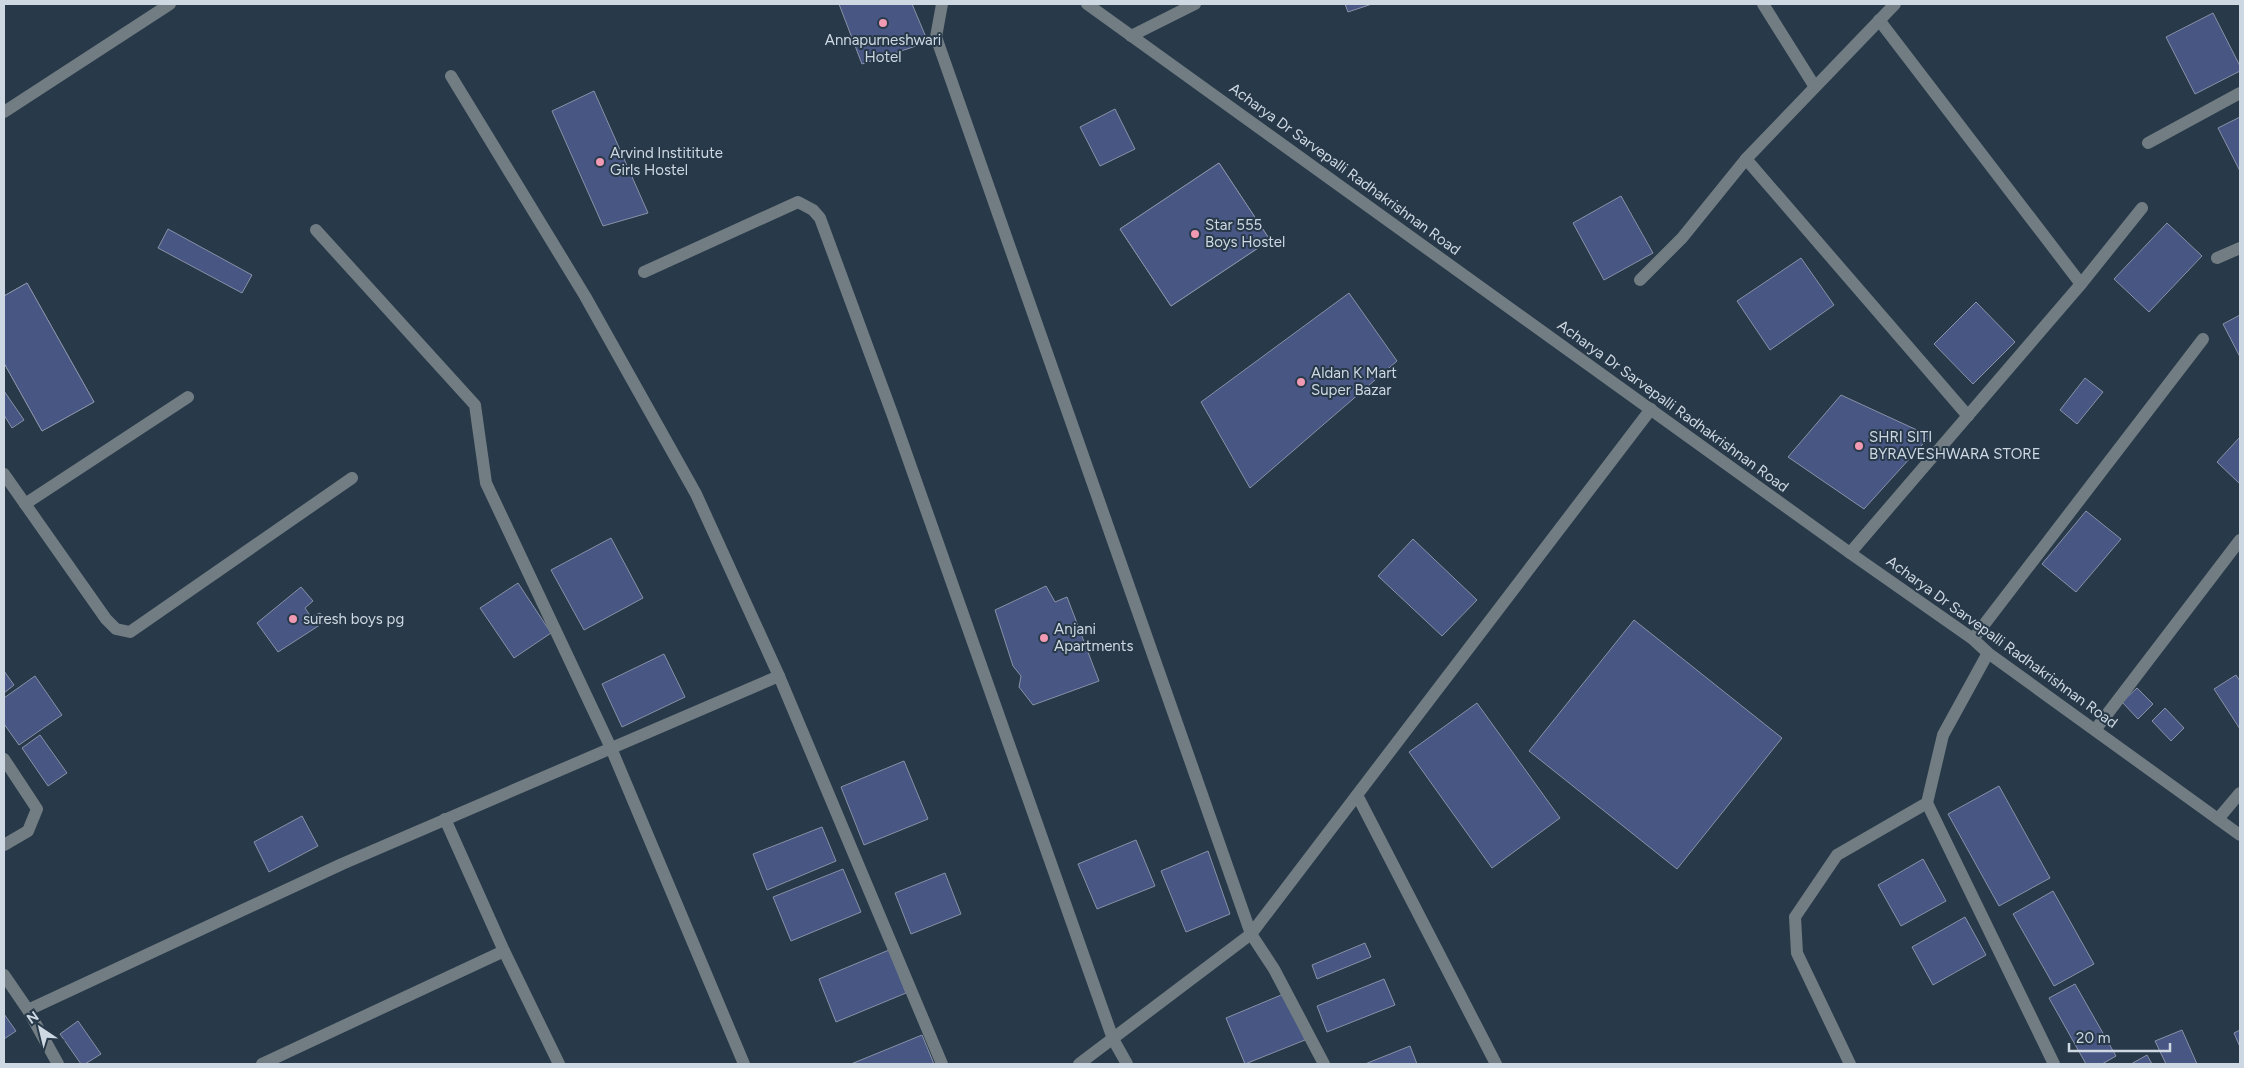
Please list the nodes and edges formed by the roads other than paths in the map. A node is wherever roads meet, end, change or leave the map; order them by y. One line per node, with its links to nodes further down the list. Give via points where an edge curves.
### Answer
1 (170, 4): 12 (street)
2 (942, 4): 44 (street, via 936,37)
3 (1087, 4): 8 (street, Acharya Dr Sarvepalli Radhakrishnan Road)
4 (1195, 4): 8 (street)
5 (1763, 4): 10 (street)
6 (1895, 4): 7 (street)
7 (1879, 20): 10 (street); 21 (street)
8 (1131, 36): 24 (street, Acharya Dr Sarvepalli Radhakrishnan Road)
9 (451, 76): 33 (street, via 585,296 696,494)
10 (1815, 86): 14 (street)
11 (2240, 93): 13 (street)
12 (4, 112)
13 (2148, 143)
14 (1746, 159): 20 (street, via 1682,238); 25 (street)
15 (2142, 208): 21 (street)
16 (316, 230): 35 (street, via 475,405 486,483)
17 (2240, 248): 18 (street)
18 (2217, 258)
19 (644, 272): 48 (street, via 798,202 820,218 897,426)
20 (1640, 280)
21 (2081, 284): 25 (street)
22 (2203, 339): 31 (street)
23 (188, 397): 28 (street)
24 (1651, 409): 30 (street, Acharya Dr Sarvepalli Radhakrishnan Road); 38 (street)
25 (1968, 416): 30 (street)
26 (4, 474): 28 (street)
27 (352, 478): 28 (street, via 130,632 116,629 106,619)
28 (25, 504)
29 (2240, 540): 34 (street)
30 (1850, 553): 31 (street, Acharya Dr Sarvepalli Radhakrishnan Road)
31 (1973, 638): 32 (street, Acharya Dr Sarvepalli Radhakrishnan Road)
32 (1988, 653): 34 (street, Acharya Dr Sarvepalli Radhakrishnan Road); 39 (street, via 1944,734)
33 (780, 676): 35 (street); 53 (street)
34 (2095, 730): 40 (street, Acharya Dr Sarvepalli Radhakrishnan Road)
35 (611, 748): 41 (street); 52 (street)
36 (4, 759): 43 (street, via 36,809 28,831)
37 (2240, 793): 40 (street)
38 (1357, 795): 44 (street); 57 (street)
39 (1927, 804): 58 (street, via 1837,855 1794,917 1797,953); 59 (street)
40 (2218, 818): 42 (street, Acharya Dr Sarvepalli Radhakrishnan Road)
41 (446, 819): 45 (street); 47 (street)
42 (2240, 835)
43 (4, 845)
44 (1251, 934): 48 (street); 56 (street, via 1274,969)
45 (504, 951): 50 (street); 51 (street)
46 (4, 975): 47 (street)
47 (28, 1010): 49 (street)
48 (1113, 1039): 54 (street); 55 (street)
49 (58, 1064)
50 (262, 1064)
51 (559, 1064)
52 (744, 1064)
53 (942, 1064)
54 (1079, 1064)
55 (1126, 1064)
56 (1324, 1064)
57 (1496, 1064)
58 (1850, 1064)
59 (2054, 1064)

